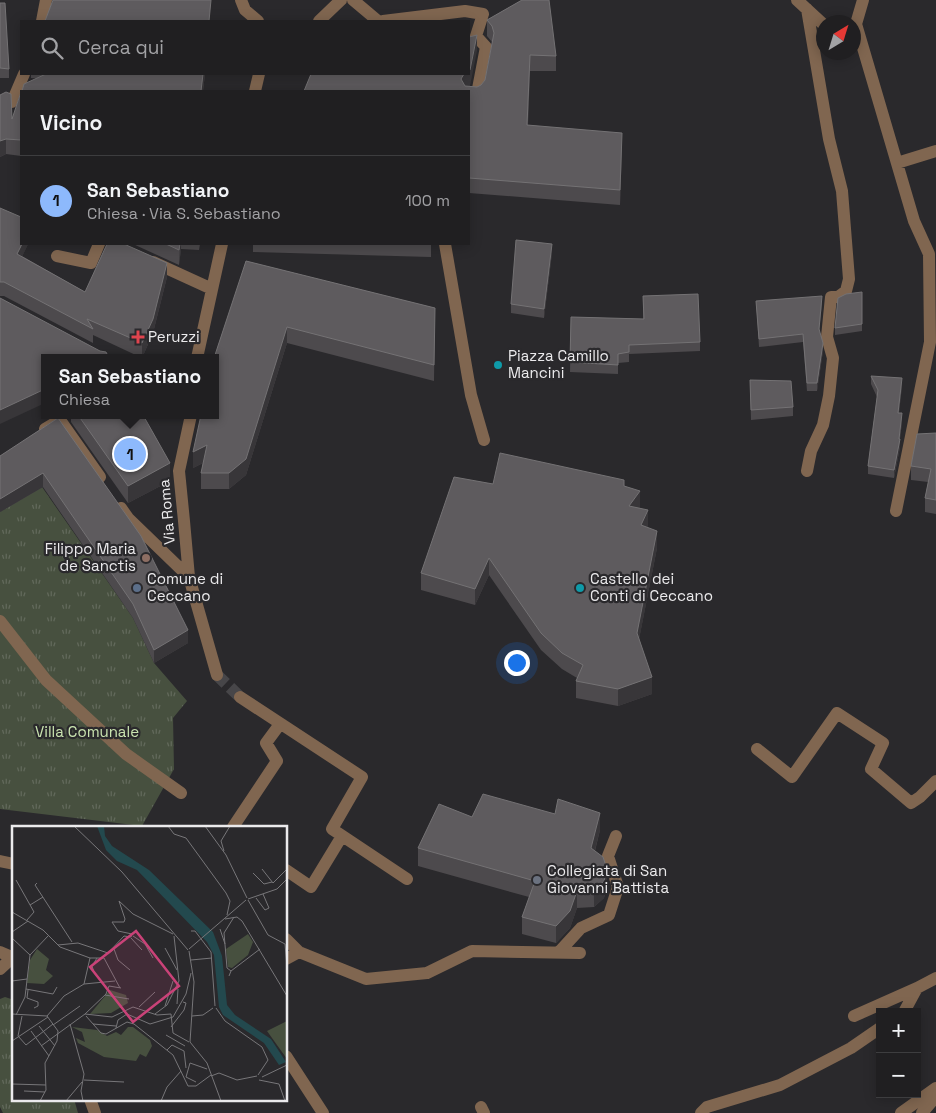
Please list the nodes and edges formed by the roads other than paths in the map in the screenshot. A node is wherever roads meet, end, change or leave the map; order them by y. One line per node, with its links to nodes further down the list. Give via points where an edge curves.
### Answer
1 (46, 0): 10 (street)
2 (241, 0): 11 (street, via 245,10)
3 (341, 0): 12 (street)
4 (353, 0): 13 (street)
5 (798, 0): 7 (street)
6 (863, 0): 8 (street)
7 (807, 10): 9 (street); 33 (street, via 842,201 848,279 846,291 832,297 828,337 833,358 829,396)
8 (858, 15)
9 (816, 18)
10 (42, 20)
11 (257, 20)
12 (320, 20)
13 (377, 20)
14 (391, 20): 19 (street, via 465,11 483,14 476,36 486,47 477,94)
15 (861, 44): 22 (street)
16 (24, 75): 20 (street)
17 (259, 75): 18 (street)
18 (255, 90)
19 (470, 94)
20 (12, 102)
21 (936, 152): 22 (street)
22 (897, 163): 36 (street, via 914,221 929,254 930,342)
23 (99, 245): 26 (street, via 91,263)
24 (222, 245): 28 (street)
25 (445, 245): 32 (street, via 471,395)
26 (57, 256)
27 (140, 256): 28 (street)
28 (212, 289): 29 (street)
29 (198, 354)
30 (189, 419): 37 (street, Via Roma, via 179,471)
31 (38, 434): 34 (street, via 60,420)
32 (484, 440)
33 (807, 472)
34 (105, 485)
35 (117, 502): 37 (street, via 128,518)
36 (896, 511)
37 (190, 577): 39 (street, Via Roma)
38 (0, 621): 44 (street, via 52,686 126,754)
39 (217, 674)
40 (240, 698): 41 (street)
41 (280, 724): 45 (street, via 266,743 277,761); 46 (street, via 362,777 332,829)
42 (757, 749): 43 (street, via 792,778 837,713 883,744 871,769 911,803)
43 (936, 781)
44 (181, 793)
45 (234, 826)
46 (342, 836): 48 (street, via 311,887); 49 (street)
47 (616, 836): 53 (street, via 608,856 618,887 610,915 580,928)
48 (288, 871)
49 (407, 879)
50 (288, 941): 52 (street)
51 (0, 952): 55 (street)
52 (299, 952): 53 (street, via 366,979 427,973 472,950); 56 (street)
53 (559, 952): 54 (street)
54 (580, 953)
55 (12, 958)
56 (288, 958)
57 (12, 959): 58 (street)
58 (0, 969)
59 (936, 978): 60 (street)
60 (917, 988): 61 (street); 62 (street)
61 (906, 1008)
62 (854, 1016)
63 (876, 1031): 69 (street, via 851,1048 780,1084 707,1107)
64 (288, 1059): 68 (street)
65 (936, 1090): 70 (street); 71 (street, via 933,1100)
66 (90, 1100): 67 (street)
67 (96, 1113)
68 (323, 1113)
69 (701, 1113)
70 (901, 1113)
71 (922, 1113)

